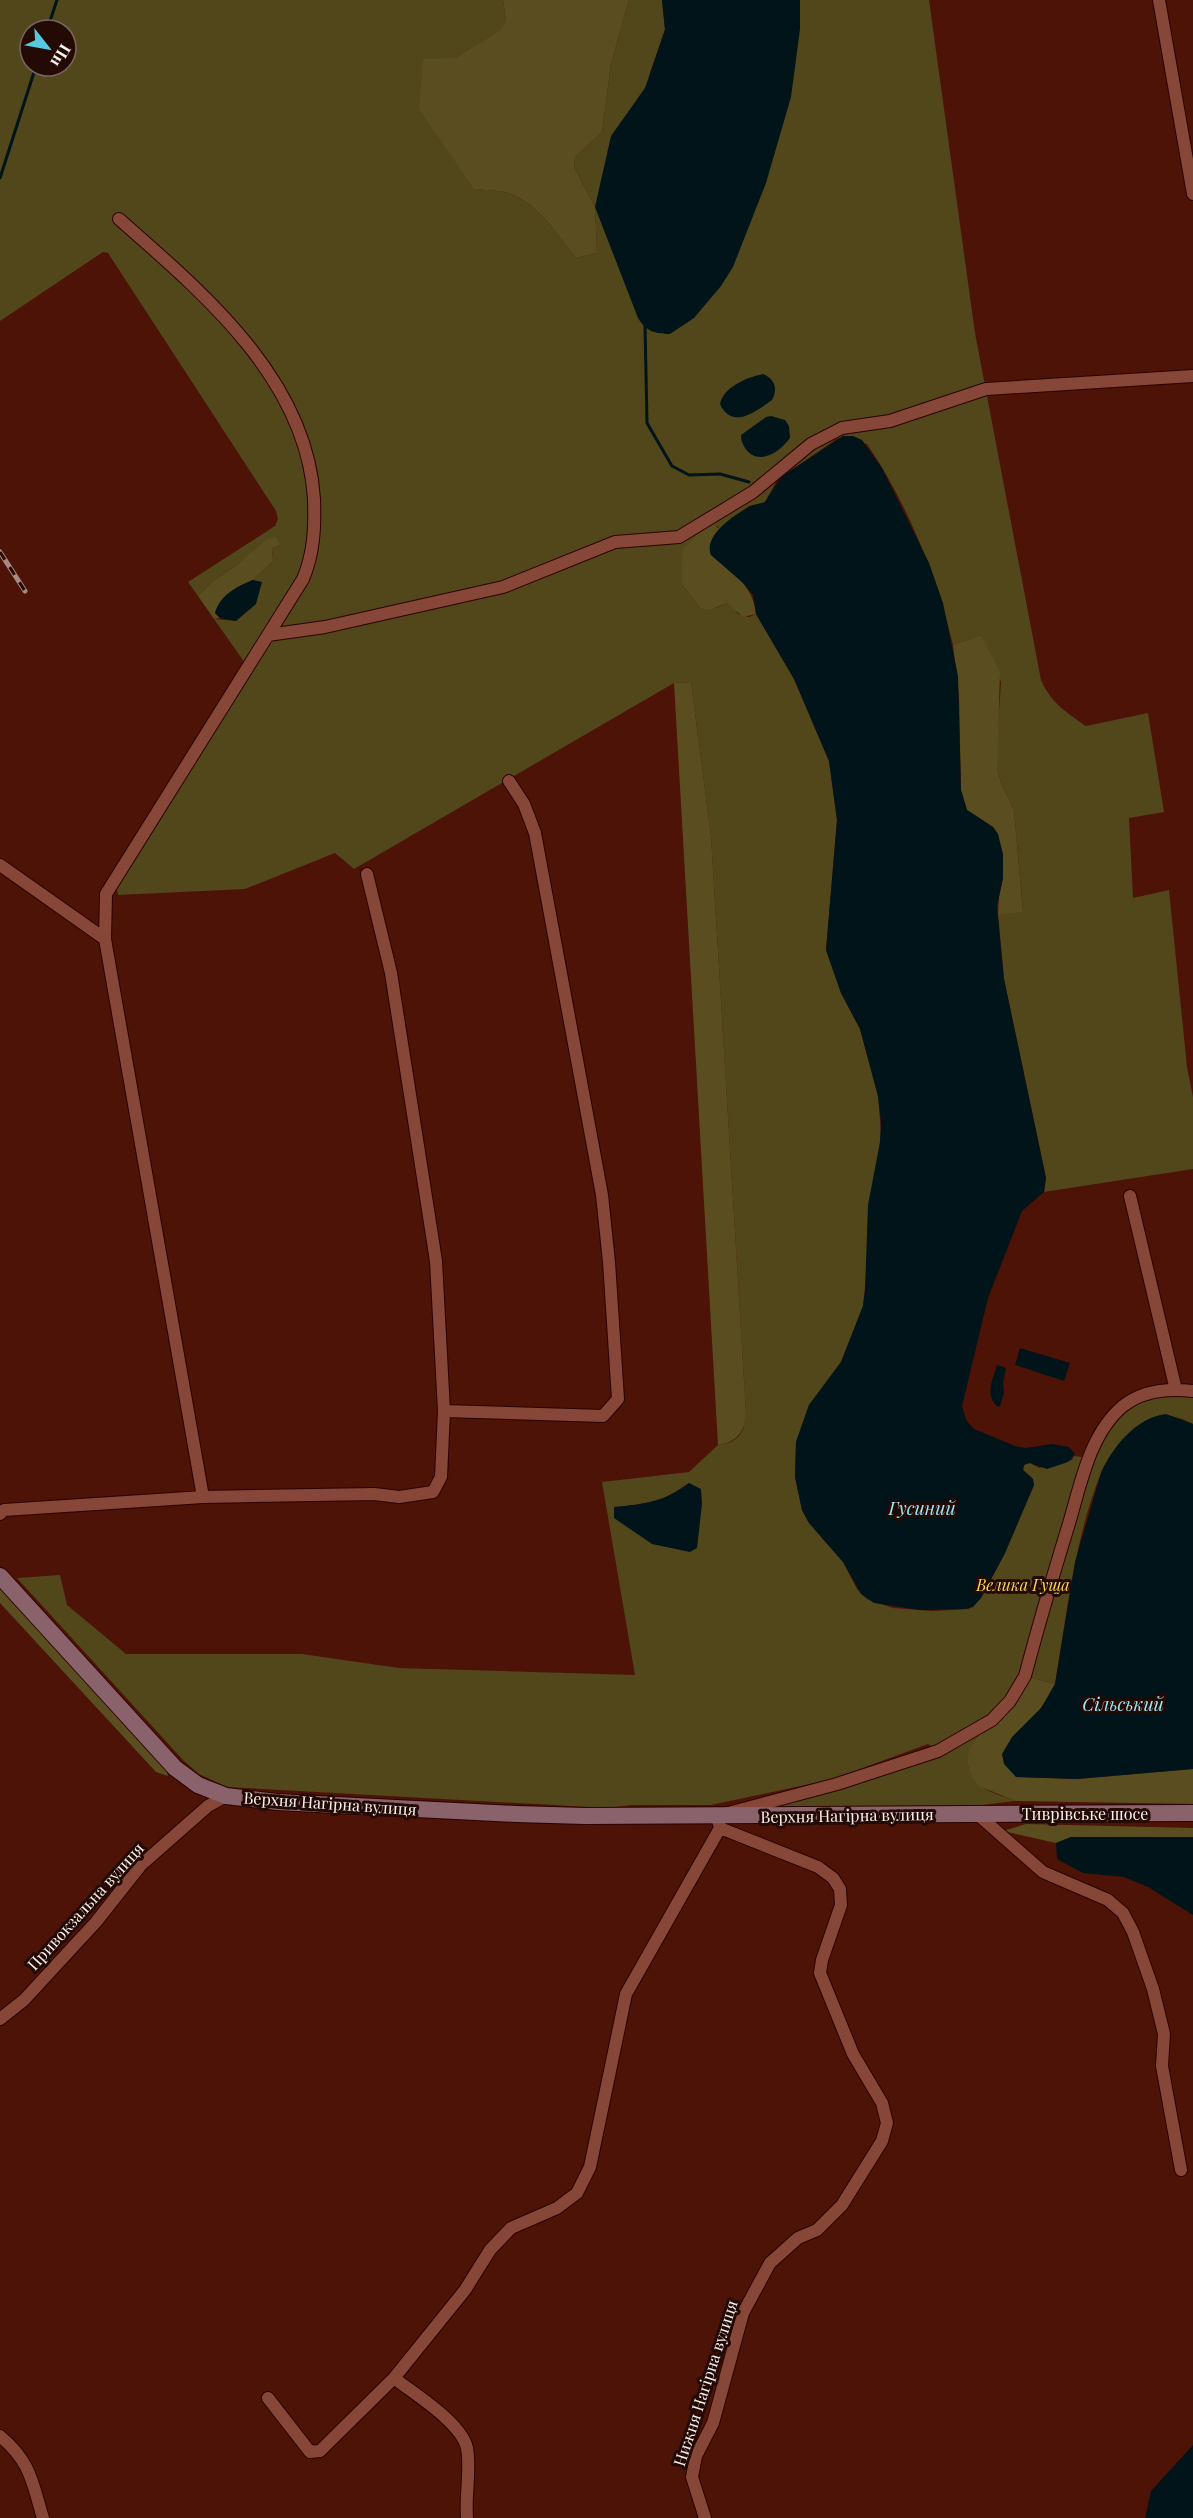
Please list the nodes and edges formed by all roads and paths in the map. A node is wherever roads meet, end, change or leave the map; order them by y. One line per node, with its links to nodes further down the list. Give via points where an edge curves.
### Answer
1 (1159, 0): 2 (street)
2 (1193, 194)
3 (119, 219): 5 (street, via 184,276 233,327 270,377 310,461 315,518 312,546 303,579)
4 (1193, 376): 5 (street, via 986,388 890,420 842,428 811,444 744,499 680,537 615,542 503,587 325,627)
5 (268, 634): 9 (street, via 106,894)
6 (509, 781): 13 (street, via 524,804 535,833 597,1166 608,1252 618,1399 603,1416)
7 (0, 865): 9 (street)
8 (367, 874): 13 (street, via 391,973 436,1261)
9 (105, 939): 14 (street)
10 (1130, 1196): 11 (street)
11 (1176, 1390): 12 (street); 20 (street, via 1152,1391 1132,1400 1113,1416 1096,1442 1024,1676 1002,1711 938,1751)
12 (1193, 1392)
13 (444, 1411): 14 (street, via 441,1477 433,1492 399,1497)
14 (203, 1497): 15 (street, via 4,1510)
15 (0, 1514)
16 (0, 1576): 17 (main road, Верхня Нагірна вулиця, via 175,1768 198,1785)
17 (226, 1796): 20 (main road, Верхня Нагірна вулиця, via 277,1802); 21 (street, Привокзальна вулиця, via 208,1806 141,1865 96,1922 24,2000)
18 (976, 1814): 19 (main road, Тиврівське шосе); 20 (main road, Верхня Нагірна вулиця); 22 (street, via 1043,1872 1108,1900 1123,1913 1153,1989 1164,2034 1162,2066)
19 (1193, 1814)
20 (718, 1822): 23 (street, via 626,1994 590,2167 577,2193 557,2208 511,2228 490,2250 465,2290); 28 (street, Нижня Нагірна вулиця, via 818,1867 840,1889 841,1905 820,1973 853,2054 882,2103 887,2122 882,2141 842,2205 817,2230 798,2238 770,2263 743,2313 712,2423 696,2456 692,2477)
21 (0, 2019)
22 (1181, 2170)
23 (394, 2378): 24 (street, via 320,2451 310,2452 302,2444); 27 (street, via 463,2438 467,2449)
24 (268, 2398)
25 (0, 2436): 26 (street, via 24,2460)
26 (43, 2518)
27 (467, 2518)
28 (705, 2518)

